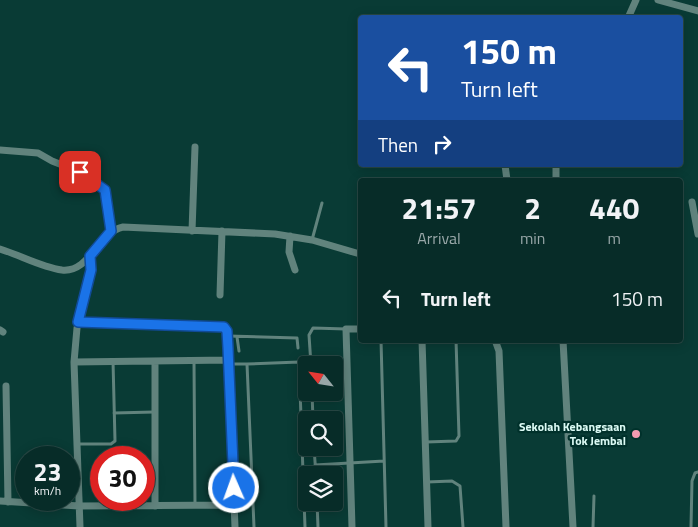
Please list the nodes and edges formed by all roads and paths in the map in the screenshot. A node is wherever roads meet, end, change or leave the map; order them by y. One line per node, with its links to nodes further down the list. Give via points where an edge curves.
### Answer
1 (636, 0): 4 (street)
2 (658, 0): 3 (street)
3 (698, 11)
4 (629, 15)
5 (195, 148): 10 (street)
6 (0, 150): 9 (street, via 38,152 101,186 106,194)
7 (692, 202): 12 (street)
8 (322, 203): 14 (lane)
9 (111, 231): 10 (street, via 123,227); 17 (street)
10 (192, 231): 11 (street)
11 (222, 231): 13 (street); 19 (street)
12 (698, 234)
13 (290, 236): 14 (street); 18 (street, via 289,252)
14 (312, 240): 16 (street)
15 (0, 249): 17 (street, via 64,270 75,267)
16 (358, 253)
17 (90, 256): 20 (street, via 91,270)
18 (295, 270)
19 (220, 295)
20 (78, 322): 23 (street, via 224,327); 36 (street)
21 (346, 329): 22 (street); 32 (lane, via 313,328 309,335); 46 (street)
22 (358, 329)
23 (228, 336): 24 (lane); 37 (street)
24 (238, 337): 30 (lane, via 297,338); 31 (lane)
25 (380, 343): 45 (lane)
26 (422, 343): 42 (street)
27 (456, 343): 42 (lane, via 459,436 456,441)
28 (496, 343): 67 (street, via 499,352)
29 (563, 343): 68 (street)
30 (298, 348)
31 (239, 350)
32 (310, 356)
33 (114, 361): 34 (street); 36 (street); 41 (lane)
34 (155, 361): 35 (street); 40 (street)
35 (194, 361): 37 (street); 55 (lane)
36 (74, 362): 43 (street)
37 (229, 362): 38 (lane); 52 (street)
38 (247, 364): 60 (lane); 61 (lane, via 299,362)
39 (6, 386): 51 (street)
40 (155, 412): 41 (lane); 54 (street)
41 (114, 413): 43 (lane, via 115,441 112,444)
42 (426, 442): 49 (street)
43 (77, 444)
44 (314, 456): 47 (lane)
45 (384, 461): 46 (lane); 64 (lane)
46 (350, 463): 47 (lane); 63 (street)
47 (315, 464)
48 (698, 472): 70 (lane, via 693,477)
49 (427, 482): 65 (street); 66 (lane, via 452,481 460,486)
50 (594, 496): 69 (lane)
51 (4, 501)
52 (234, 505): 55 (street); 59 (street)
53 (80, 506): 54 (street)
54 (156, 506): 55 (street)
55 (195, 506)
56 (79, 511): 58 (street)
57 (317, 511): 62 (lane)
58 (80, 527)
59 (235, 527)
60 (254, 527)
61 (305, 527)
62 (318, 527)
63 (352, 527)
64 (386, 527)
65 (428, 527)
66 (462, 527)
67 (506, 527)
68 (573, 527)
69 (594, 527)
70 (691, 527)

